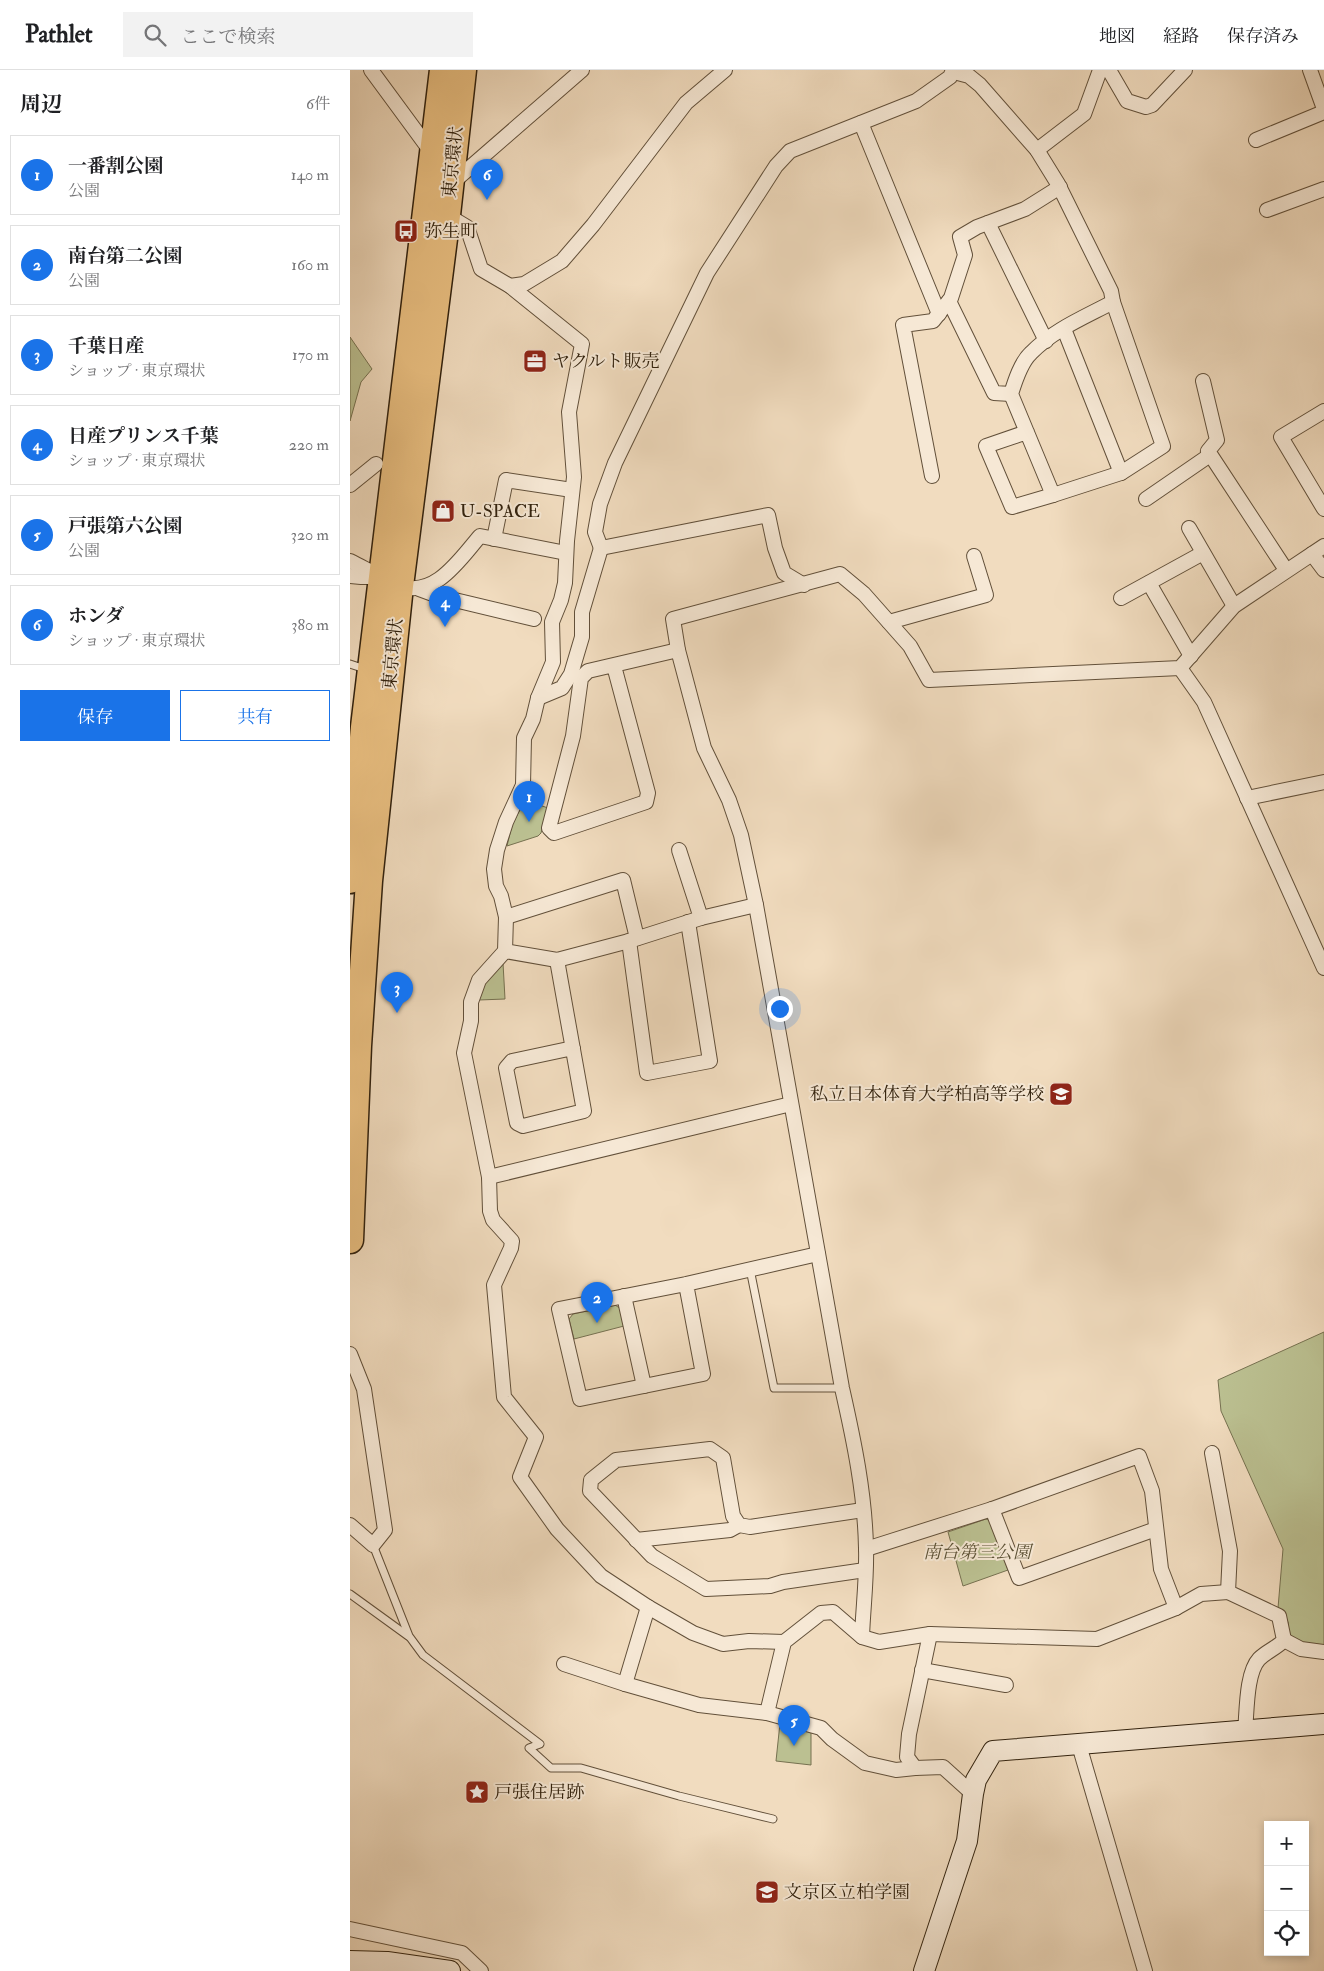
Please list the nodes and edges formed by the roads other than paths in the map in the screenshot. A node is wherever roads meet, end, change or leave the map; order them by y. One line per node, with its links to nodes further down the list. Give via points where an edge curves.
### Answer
1 (371, 70): 15 (street)
2 (443, 70): 15 (highway, 東京環状)
3 (463, 70): 16 (highway, 東京環状)
4 (582, 70): 16 (street)
5 (725, 70): 22 (street, via 686,103 594,225 562,261 524,284)
6 (1100, 70): 14 (street, via 1084,114)
7 (1109, 70): 8 (street, via 1127,101 1146,107 1152,106)
8 (1185, 70)
9 (1310, 70): 11 (street)
10 (954, 71): 12 (street, via 934,90 916,101); 14 (street, via 980,84)
11 (1324, 111): 13 (street)
12 (860, 123): 25 (street); 43 (street, via 790,151 776,166 707,273 615,463 600,504 595,532)
13 (1256, 140)
14 (1037, 150): 17 (street)
15 (432, 153): 53 (highway, 東京環状)
16 (449, 185): 20 (highway, 東京環状)
17 (1060, 187): 21 (street, via 1025,209); 24 (street, via 1111,291)
18 (1324, 188): 19 (street)
19 (1267, 210)
20 (447, 215): 22 (street, via 467,227 481,269); 53 (highway, 東京環状)
21 (988, 223): 23 (street, via 960,237 965,254); 27 (street)
22 (510, 286): 37 (street, via 582,344 569,412)
23 (949, 301): 25 (street); 29 (street, via 994,393)
24 (1113, 302): 26 (street); 34 (street, via 1164,446)
25 (939, 314): 35 (street, via 933,322 903,325)
26 (1064, 329): 27 (street); 34 (street)
27 (1046, 341): 29 (street, via 1029,354)
28 (1204, 381): 32 (street, via 1217,440 1208,451)
29 (1011, 394): 31 (street)
30 (1324, 410): 40 (street, via 1281,437)
31 (1027, 432): 38 (street); 38 (street, via 986,446 1012,508)
32 (1210, 455): 39 (street); 49 (street)
33 (376, 464): 36 (street)
34 (1121, 473): 38 (street)
35 (932, 476)
36 (350, 485)
37 (572, 490): 42 (street, via 506,480); 45 (street)
38 (1053, 494)
39 (1146, 499)
40 (1324, 509)
41 (1189, 528): 46 (street)
42 (494, 539): 45 (street); 53 (street, via 480,536 446,576)
43 (601, 548): 54 (street, via 768,516 784,573); 65 (street, via 582,612 582,637 571,674 562,688)
44 (1318, 550): 49 (street); 50 (street)
45 (566, 553): 65 (street, via 565,583 552,622 553,662)
46 (1203, 553): 52 (street); 56 (street)
47 (974, 556): 58 (street, via 986,595)
48 (350, 561): 53 (street)
49 (1286, 570): 56 (street)
50 (1324, 570)
51 (350, 576): 53 (street)
52 (1149, 583): 55 (street); 60 (street)
53 (400, 584): 57 (street); 69 (highway, 東京環状, via 364,727); 81 (highway, 東京環状, via 369,881)
54 (804, 585): 58 (street, via 840,574 864,594); 59 (street, via 673,618)
55 (1121, 598)
56 (1234, 606): 60 (street)
57 (534, 619)
58 (889, 622): 64 (street, via 910,646 929,680)
59 (678, 650): 62 (street); 70 (street, via 704,748 730,800 741,835)
60 (1191, 656): 64 (street)
61 (350, 664): 63 (lane)
62 (614, 666): 62 (street, via 588,671 581,678 573,736 549,828 554,833 646,802 648,793)
63 (360, 667)
64 (1180, 668): 67 (street, via 1204,702)
65 (538, 698): 71 (street, via 524,738 523,785 506,822 494,869)
66 (1324, 782): 67 (street)
67 (1247, 798): 77 (street)
68 (679, 850): 72 (street)
69 (350, 880)
70 (756, 905): 72 (street); 79 (street)
71 (506, 917): 74 (street, via 623,880); 75 (street)
72 (701, 918): 73 (street)
73 (688, 922): 74 (street); 74 (street, via 710,1061 647,1073)
74 (633, 940): 76 (street)
75 (505, 951): 76 (street); 80 (street, via 479,980 471,1002 464,1053)
76 (557, 960): 78 (street)
77 (1324, 968)
78 (573, 1048): 78 (street, via 584,1111 523,1126 517,1123 506,1068 512,1062)
79 (791, 1104): 80 (street); 82 (street)
80 (489, 1177): 101 (street, via 493,1220 512,1240 494,1285 504,1397 536,1437 520,1477 557,1529 601,1576)
81 (350, 1240)
82 (818, 1254): 83 (street); 88 (street)
83 (750, 1269): 84 (street); 88 (lane, via 774,1388)
84 (686, 1284): 85 (street); 87 (street, via 703,1374)
85 (624, 1296): 87 (street); 87 (street, via 559,1309 580,1399)
86 (350, 1354): 96 (street, via 364,1389 385,1530)
87 (644, 1386)
88 (842, 1388): 91 (street, via 855,1445)
89 (1212, 1452): 99 (street, via 1230,1551)
90 (992, 1509): 94 (street, via 1019,1578); 94 (street, via 1139,1456 1152,1491); 97 (street)
91 (863, 1510): 93 (street); 97 (street)
92 (350, 1525): 96 (street)
93 (739, 1525): 95 (street, via 730,1530); 95 (street, via 733,1516 723,1458 710,1450 616,1460 591,1480 590,1491)
94 (1156, 1529): 102 (street, via 1161,1569)
95 (636, 1540): 98 (street, via 652,1556 706,1589 770,1586)
96 (373, 1545): 104 (lane)
97 (866, 1549): 98 (street)
98 (865, 1570): 105 (street)
99 (1228, 1592): 102 (street, via 1201,1594); 106 (street, via 1279,1616)
100 (350, 1594): 104 (lane)
101 (648, 1607): 107 (street, via 693,1634 724,1644); 111 (street)
102 (1176, 1608): 103 (street, via 1097,1639)
103 (930, 1634): 105 (street, via 879,1642); 110 (street)
104 (409, 1636): 119 (lane, via 423,1655 540,1744 529,1748 551,1768 581,1768)
105 (862, 1637): 107 (street, via 833,1612 821,1613)
106 (1284, 1640): 108 (street, via 1301,1648); 115 (street, via 1258,1660 1251,1674)
107 (784, 1642): 113 (street)
108 (1324, 1652)
109 (564, 1664): 111 (street)
110 (922, 1670): 112 (street); 117 (street, via 907,1757)
111 (625, 1684): 113 (street, via 699,1704)
112 (1006, 1685)
113 (767, 1713): 117 (street, via 821,1728 865,1763 896,1770)
114 (1324, 1724): 115 (street)
115 (1245, 1731): 116 (street)
116 (1078, 1745): 118 (street, via 993,1751 976,1780); 125 (street)
117 (915, 1768): 118 (street, via 942,1768)
118 (973, 1794): 124 (street, via 967,1841)
119 (773, 1819)
120 (350, 1929): 123 (street, via 462,1953)
121 (350, 1961): 122 (street, via 387,1962)
122 (450, 1971)
123 (481, 1971)
124 (924, 1971)
125 (1146, 1971)

